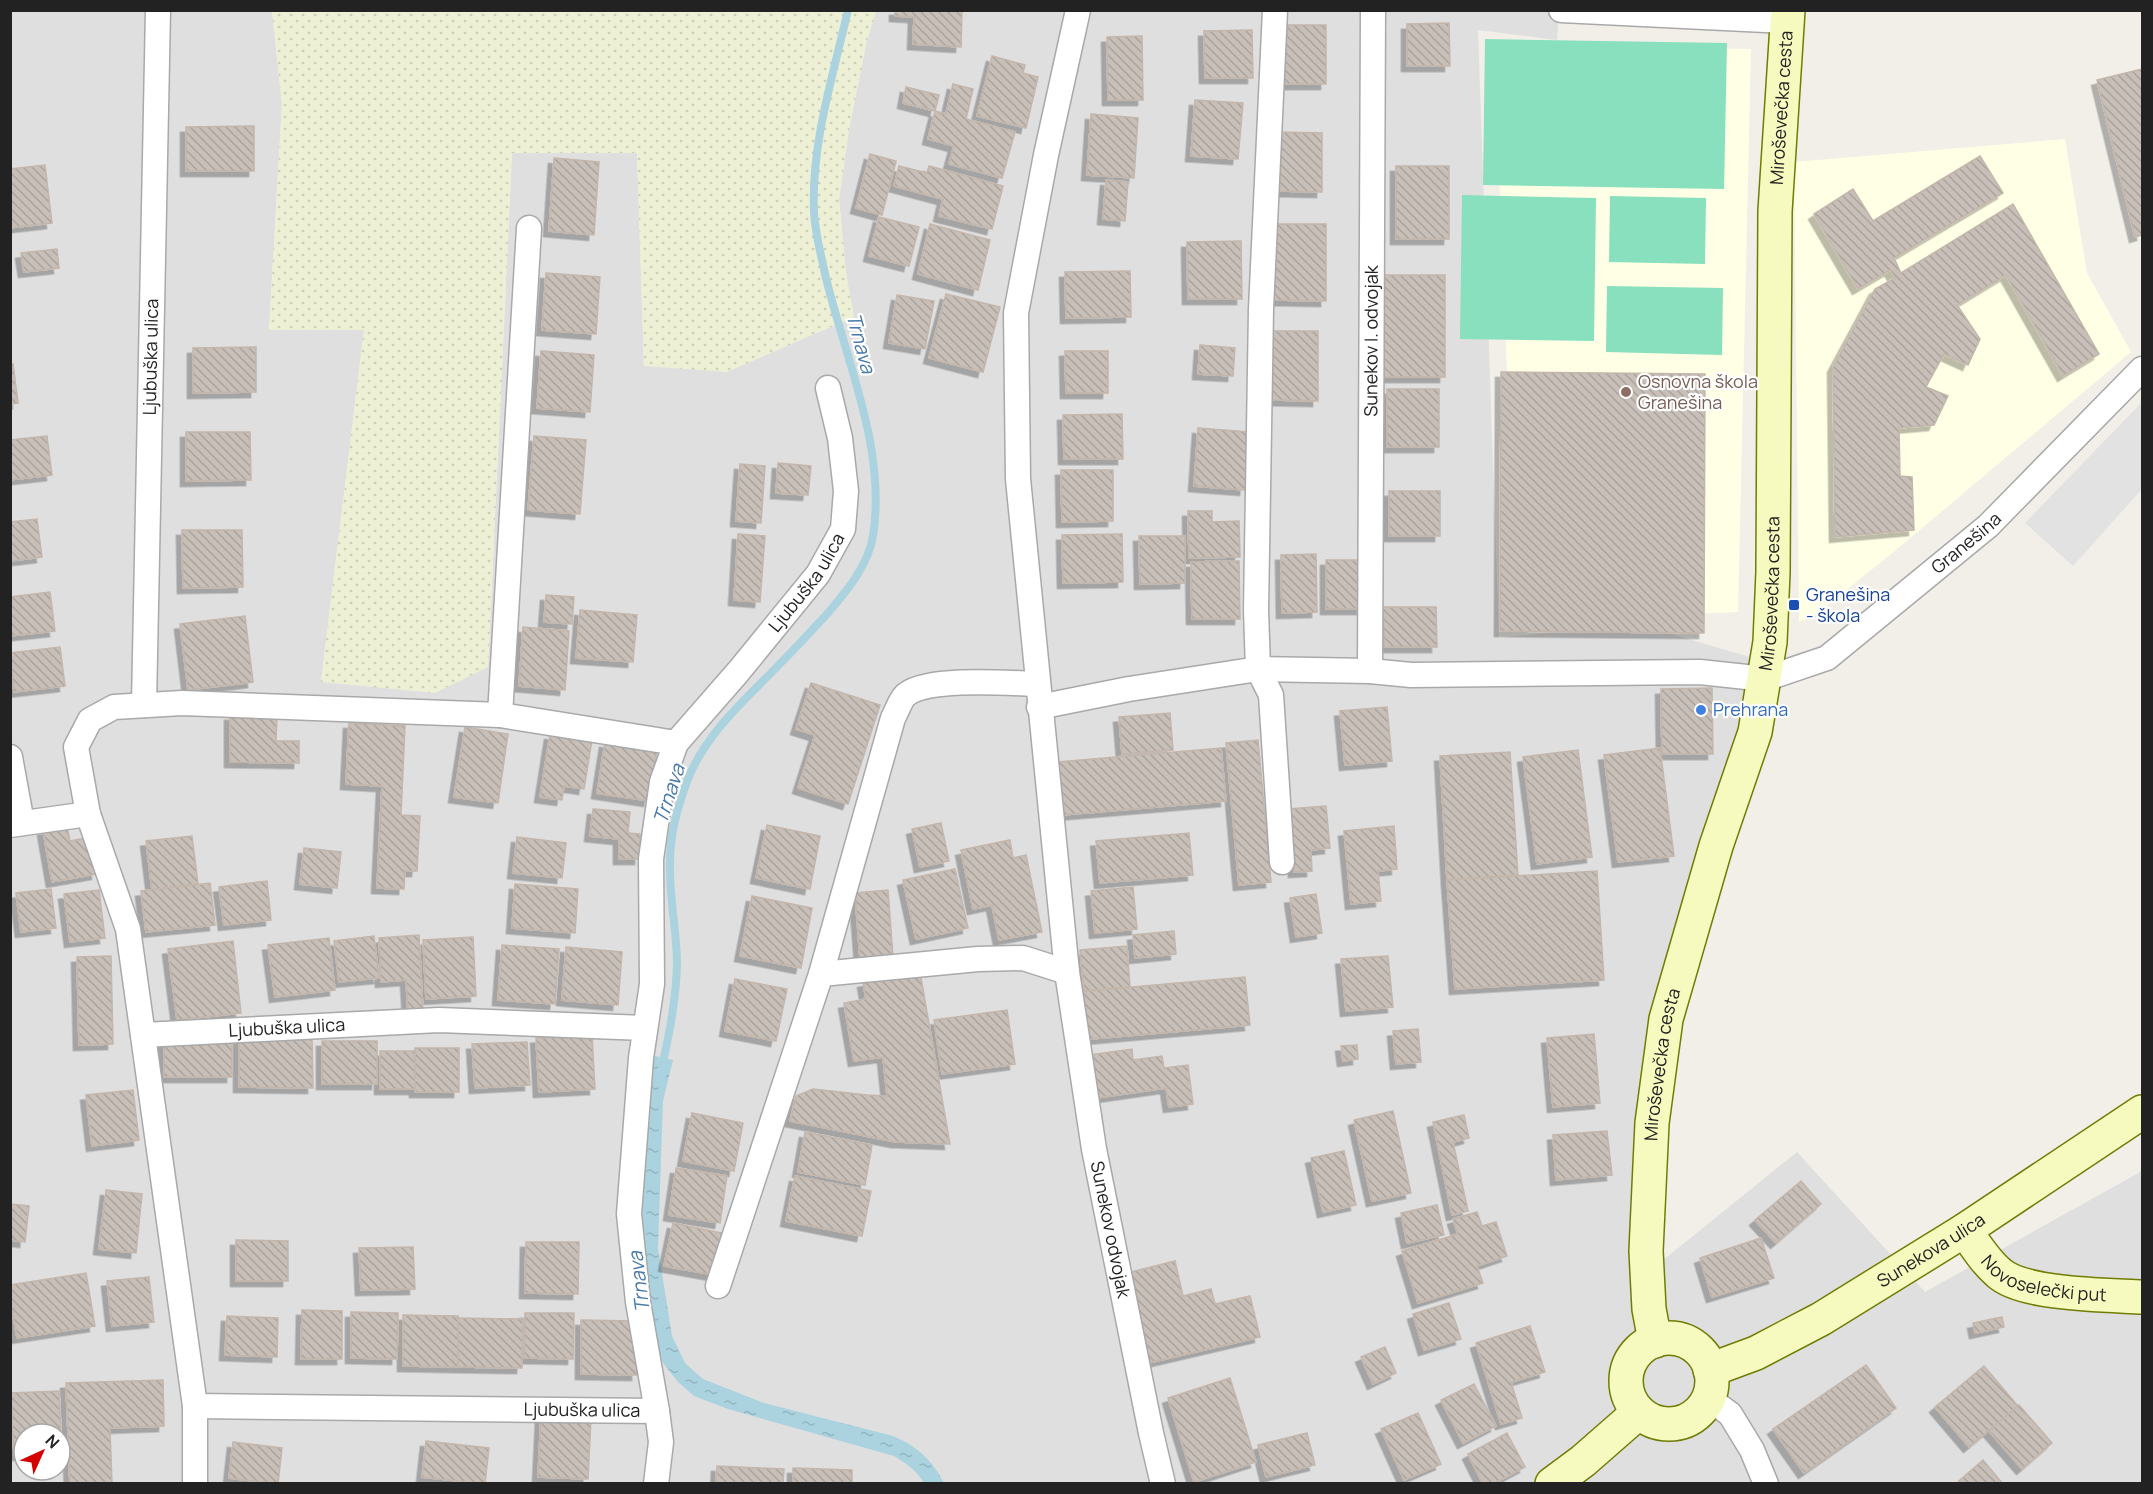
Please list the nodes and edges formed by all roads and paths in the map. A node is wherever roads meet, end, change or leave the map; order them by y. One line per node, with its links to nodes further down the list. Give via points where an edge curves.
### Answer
1 (158, 10): 14 (street, Ljubuška ulica)
2 (1078, 10): 13 (street, via 1016,313 1018,479)
3 (1275, 10): 10 (street, via 1261,309)
4 (1373, 10): 11 (street, Sunekov I. odvojak)
5 (1561, 10): 6 (street)
6 (1787, 16): 12 (main road, Miroševečka cesta, via 1775,211 1773,572)
7 (529, 228): 15 (street)
8 (2142, 369): 12 (street, Granešina, via 1988,525 1827,658)
9 (828, 388): 16 (street, Ljubuška ulica, via 840,438 846,491 843,529 818,574)
10 (1258, 669): 11 (street); 13 (street, via 1129,688); 20 (street, via 1271,695)
11 (1370, 671): 12 (street, via 1411,675 1700,672)
12 (1765, 679): 29 (main road, Miroševečka cesta, via 1755,732 1716,846 1665,1019 1653,1123 1646,1251 1648,1309)
13 (1038, 695): 21 (street, Sunekov odvojak); 22 (street, via 950,683 924,686 905,694 893,718)
14 (144, 705): 15 (street, via 182,703); 18 (street, via 114,707 90,720 76,747)
15 (500, 715): 16 (street)
16 (676, 743): 23 (street, Ljubuška ulica, via 662,782 651,859 652,984)
17 (10, 757): 19 (street)
18 (88, 814): 19 (street); 24 (street, via 128,929)
19 (16, 824)
20 (1282, 862)
21 (1067, 972): 22 (street, via 1023,958); 36 (street, Sunekov odvojak, via 1094,1149)
22 (820, 974): 27 (street)
23 (645, 1028): 24 (street, Ljubuška ulica, via 439,1020); 32 (street, Ljubuška ulica, via 629,1214 638,1302)
24 (143, 1035): 31 (street)
25 (2142, 1112): 26 (main road, Sunekova ulica)
26 (1965, 1230): 28 (main road, Novoselečki put, via 2000,1275 2020,1285); 30 (main road, Sunekova ulica)
27 (718, 1286)
28 (2142, 1297)
29 (1655, 1341): 30 (main road, via 1669,1338 1695,1347 1704,1357); 33 (main road, via 1642,1347 1627,1372 1630,1400)
30 (1709, 1384): 33 (main road, via 1700,1410 1690,1419 1663,1424); 38 (street, via 1752,1450)
31 (195, 1406): 32 (street, Ljubuška ulica); 34 (street)
32 (657, 1411): 35 (street, via 661,1442)
33 (1639, 1412): 37 (main road)
34 (195, 1484)
35 (656, 1484)
36 (1163, 1484)
37 (1552, 1484)
38 (1766, 1484)

